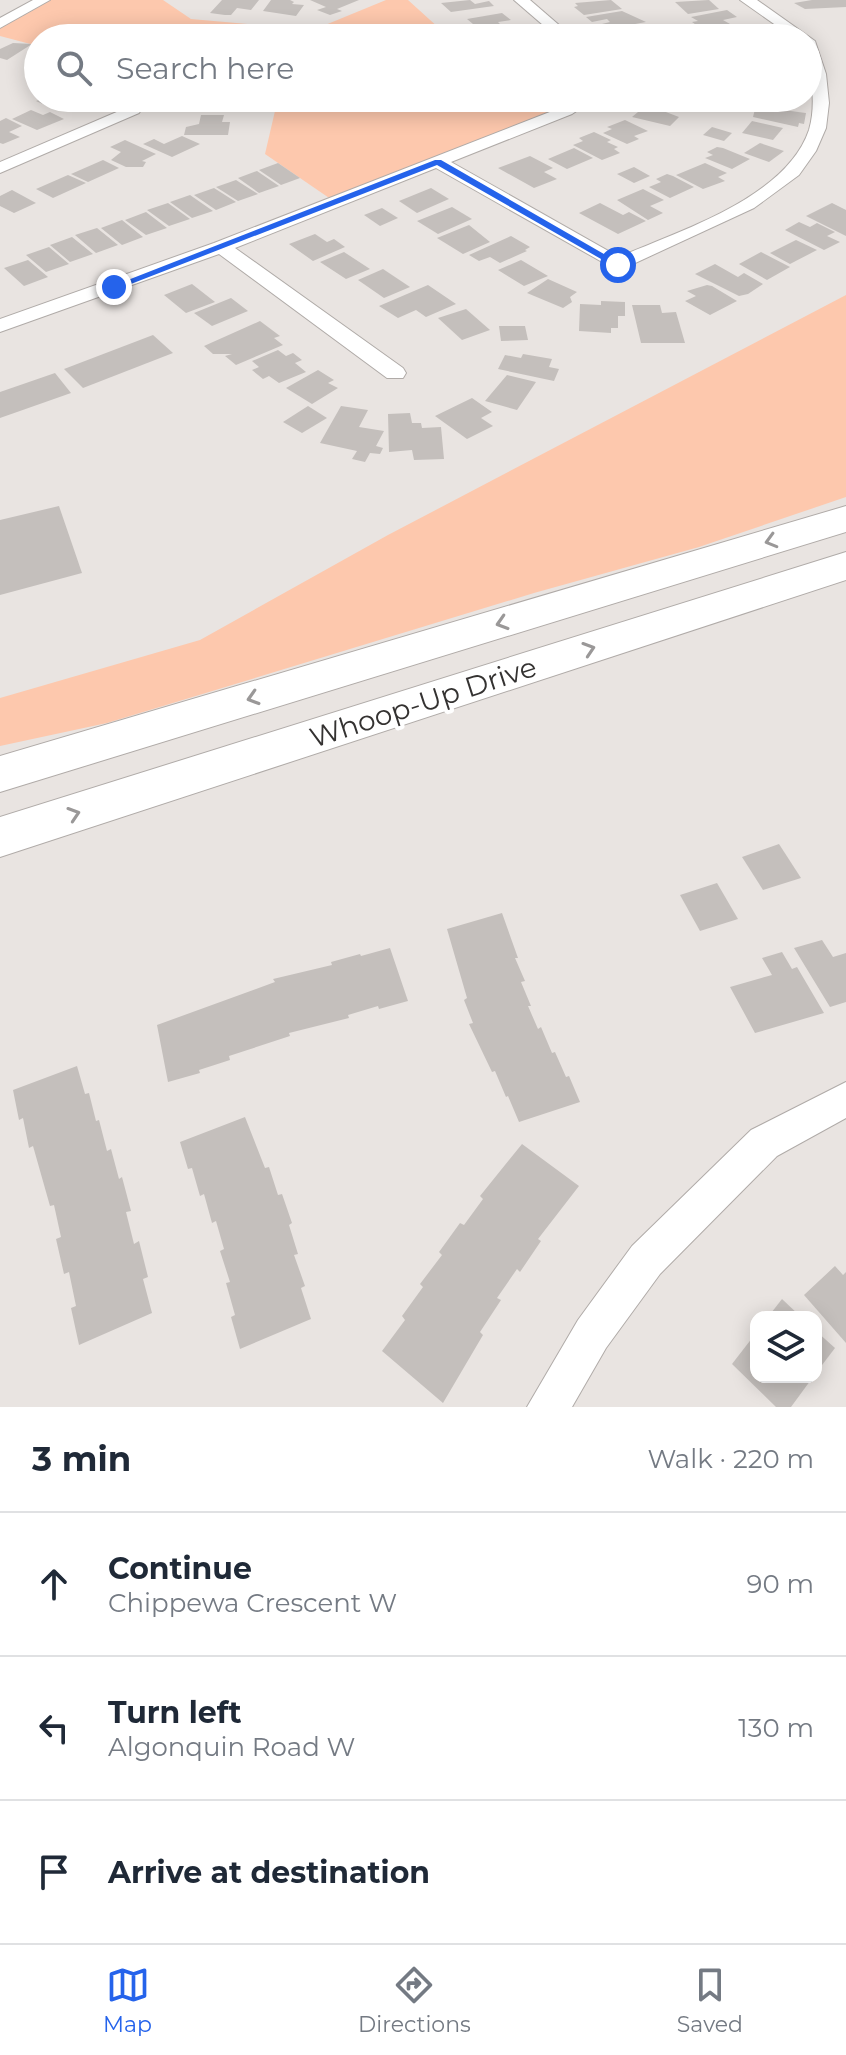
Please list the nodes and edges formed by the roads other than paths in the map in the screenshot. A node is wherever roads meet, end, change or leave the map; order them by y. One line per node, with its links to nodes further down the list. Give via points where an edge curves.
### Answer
1 (43, 0): 4 (street)
2 (521, 0): 5 (street)
3 (747, 0): 6 (street)
4 (0, 24)
5 (550, 24)
6 (782, 24)
7 (822, 60): 8 (street)
8 (838, 79)
9 (128, 112): 13 (street)
10 (563, 112): 12 (street)
11 (829, 148): 12 (street, via 800,178 774,194 618,265)
12 (438, 162): 14 (street)
13 (0, 168)
14 (221, 247): 15 (street); 16 (street)
15 (0, 326)
16 (395, 373)
17 (846, 519): 19 (highway, Whoop-Up Drive, one-way to 19)
18 (846, 566): 20 (highway, Whoop-Up Drive, one-way to 18)
19 (0, 774)
20 (0, 837)
21 (846, 1099): 22 (street, via 764,1143 705,1199 646,1260)
22 (548, 1407)

